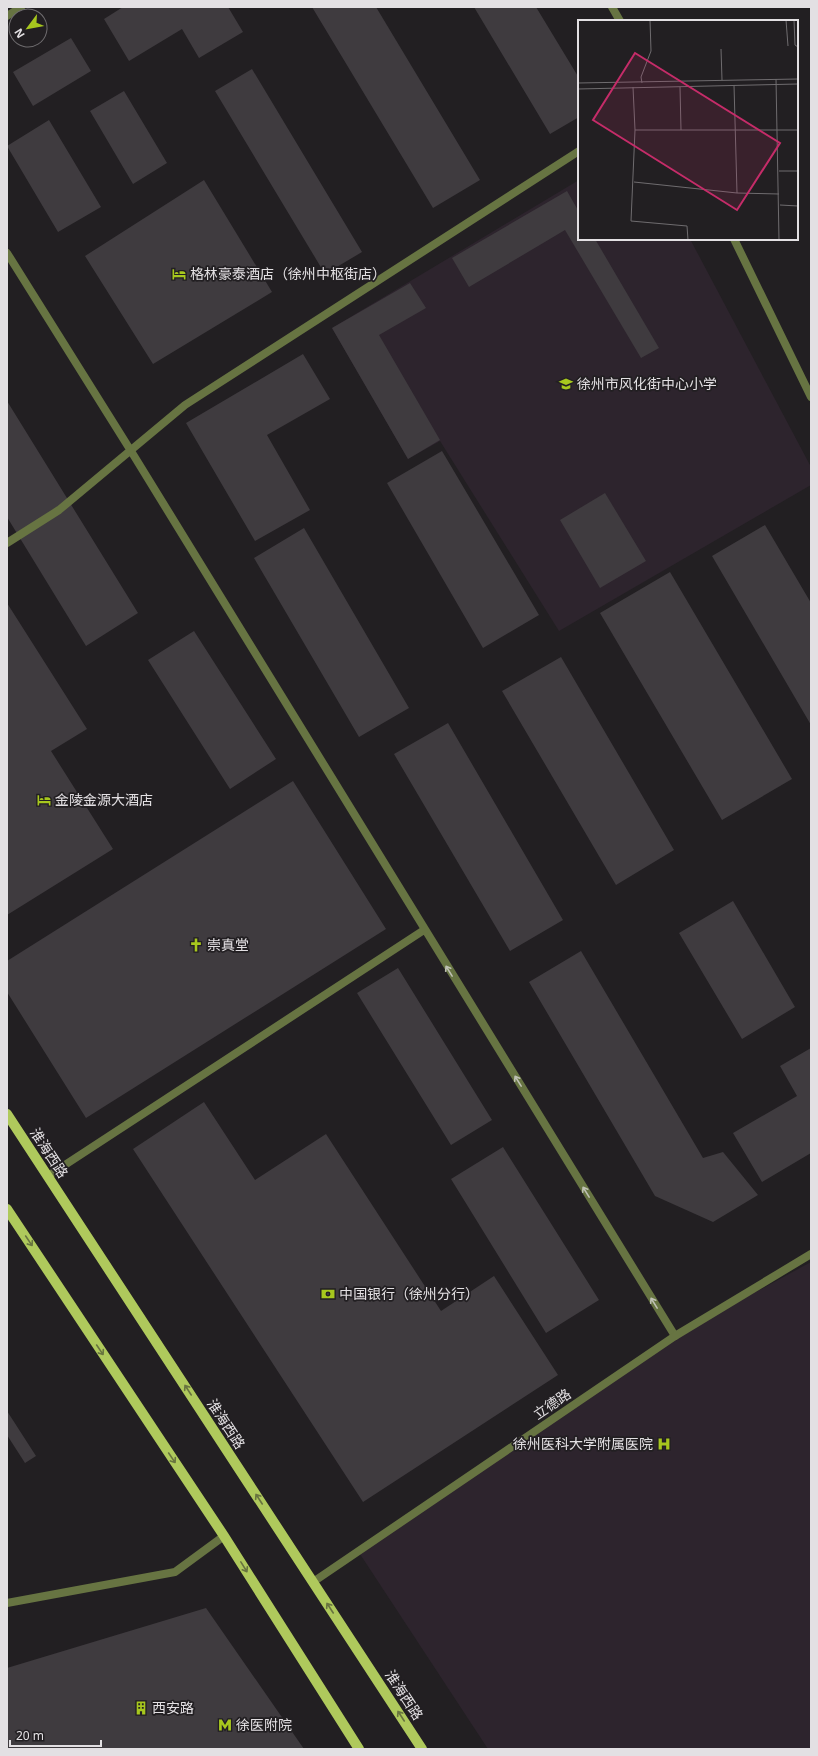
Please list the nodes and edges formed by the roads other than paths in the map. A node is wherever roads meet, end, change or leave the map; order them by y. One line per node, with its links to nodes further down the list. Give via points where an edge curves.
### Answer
1 (21, 7): 3 (street)
2 (612, 7): 4 (street)
3 (7, 16)
4 (619, 20)
5 (578, 152): 9 (street, via 185,405)
6 (734, 240): 8 (street)
7 (7, 253): 9 (street)
8 (811, 397)
9 (130, 450): 10 (street, via 60,510); 11 (street)
10 (7, 543)
11 (424, 930): 13 (street); 16 (street, one-way to 11)
12 (7, 1114): 13 (main road, 淮海西路)
13 (48, 1176): 18 (main road, 淮海西路, one-way to 13)
14 (7, 1209): 17 (main road, one-way to 17)
15 (811, 1254): 16 (street, 立德路)
16 (675, 1336): 18 (street, 立德路)
17 (224, 1536): 19 (street, via 175,1572); 20 (main road, one-way to 20)
18 (313, 1582): 21 (main road, 淮海西路, one-way to 18)
19 (7, 1603)
20 (359, 1749)
21 (422, 1749)

